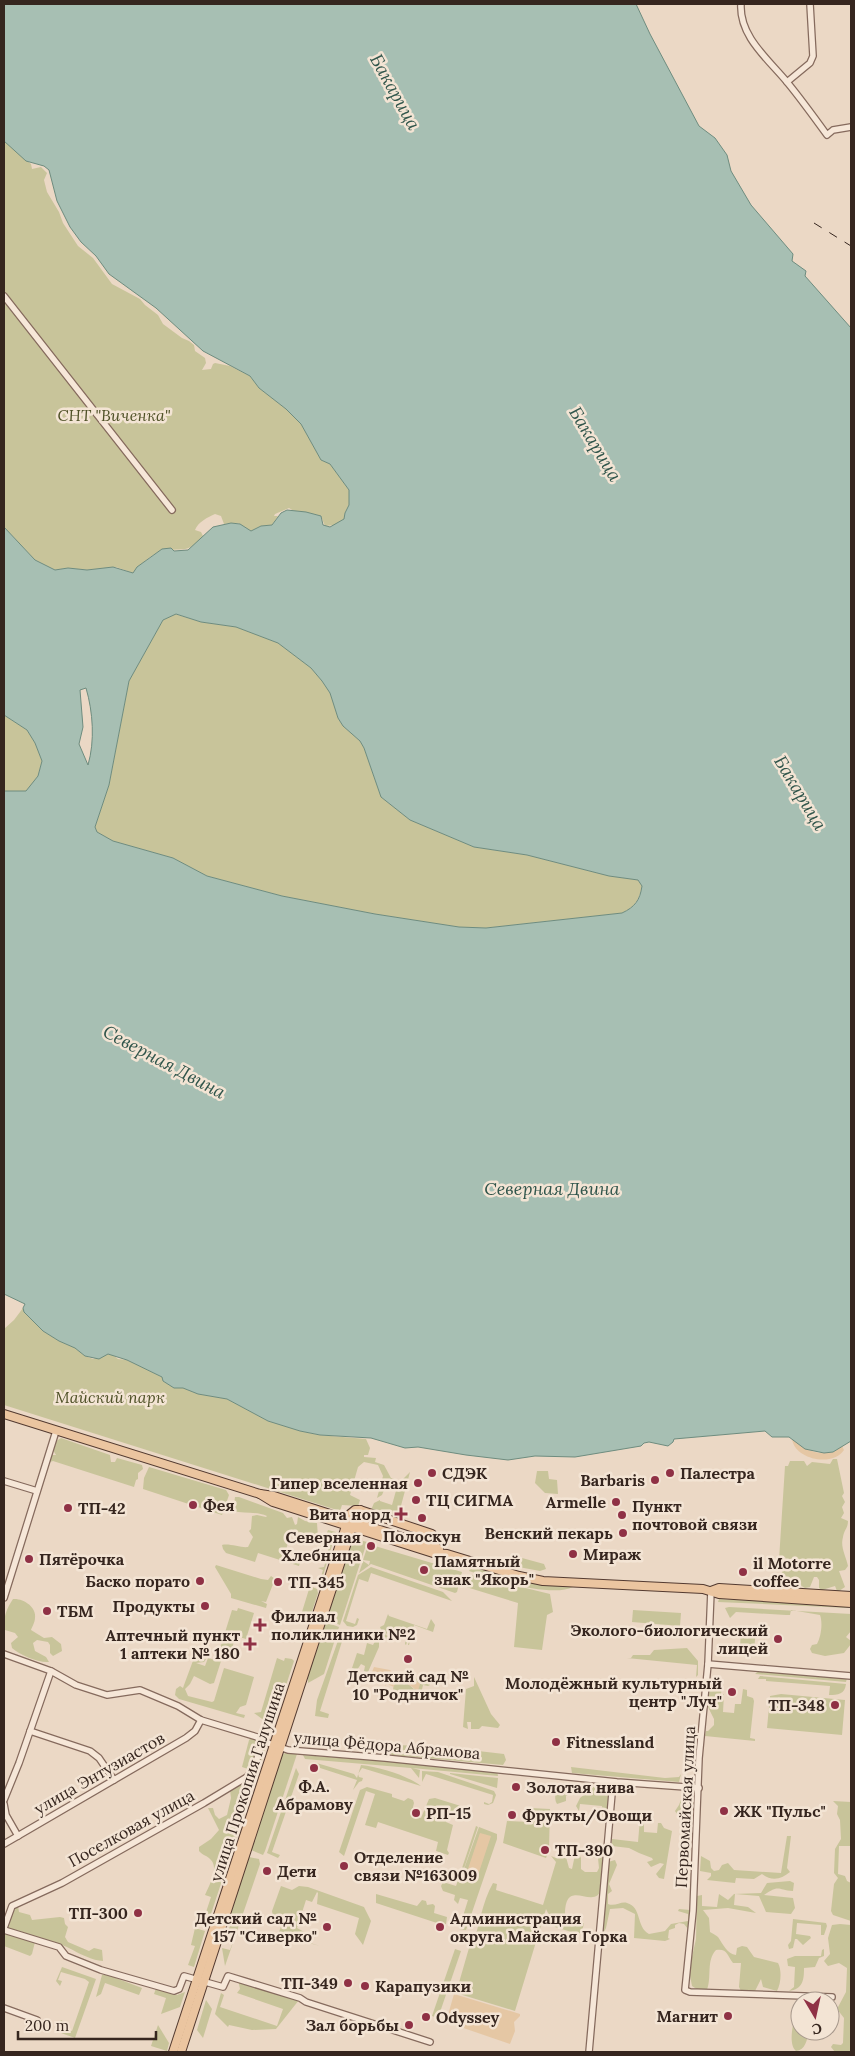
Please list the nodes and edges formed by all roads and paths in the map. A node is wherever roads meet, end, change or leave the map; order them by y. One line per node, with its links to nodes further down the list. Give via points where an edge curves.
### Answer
1 (741, 4): 3 (street, via 740,16 754,45)
2 (810, 4): 3 (street, via 813,56 810,63)
3 (787, 82): 4 (street, via 827,135 834,130)
4 (851, 127)
5 (4, 296): 6 (street)
6 (172, 510)
7 (4, 1414): 8 (main road)
8 (56, 1430): 10 (street); 11 (main road, via 274,1496)
9 (4, 1481): 10 (street)
10 (37, 1492): 16 (street)
11 (350, 1524): 12 (main road); 12 (main road, via 351,1512 360,1510 432,1534); 13 (main road, via 433,1553); 25 (main road, улица Прокопия Галушина)
12 (436, 1547): 13 (main road)
13 (447, 1554): 14 (main road, via 544,1581)
14 (712, 1590): 15 (main road); 17 (main road, via 719,1594); 19 (street, Первомайская улица)
15 (851, 1596)
16 (4, 1598)
17 (851, 1602)
18 (4, 1654): 20 (street, улица Фёдора Абрамова)
19 (708, 1664): 21 (street); 28 (street, Первомайская улица)
20 (51, 1671): 22 (street, улица Фёдора Абрамова, via 76,1685 107,1695 140,1690 178,1706); 23 (street)
21 (851, 1676)
22 (200, 1720): 24 (street, улица Фёдора Абрамова); 26 (street, улица Энтузиастов, via 195,1731 186,1738)
23 (30, 1731): 26 (street, via 90,1751); 29 (street)
24 (262, 1741): 25 (street, улица Фёдора Абрамова); 33 (street, Поселковая улица, via 247,1777 62,1882 12,1906)
25 (277, 1746): 27 (street, улица Фёдора Абрамова, via 288,1750); 34 (main road, улица Прокопия Галушина)
26 (114, 1780): 31 (street, улица Энтузиастов)
27 (613, 1782): 28 (street, улица Фёдора Абрамова); 41 (street)
28 (699, 1788): 35 (street, Первомайская улица, via 693,1911 685,1990)
29 (4, 1800)
30 (4, 1804): 31 (street, via 6,1815)
31 (18, 1836): 32 (street, улица Энтузиастов)
32 (4, 1844)
33 (4, 1929): 34 (street, via 59,1947 66,1956 101,1970 174,1991 184,1976)
34 (200, 1981): 38 (street, via 223,1987 228,1976); 39 (main road, улица Прокопия Галушина); 40 (main road, улица Прокопия Галушина)
35 (790, 1996)
36 (4, 2008): 37 (street)
37 (37, 2020)
38 (430, 2042)
39 (173, 2052)
40 (181, 2052)
41 (589, 2052)

